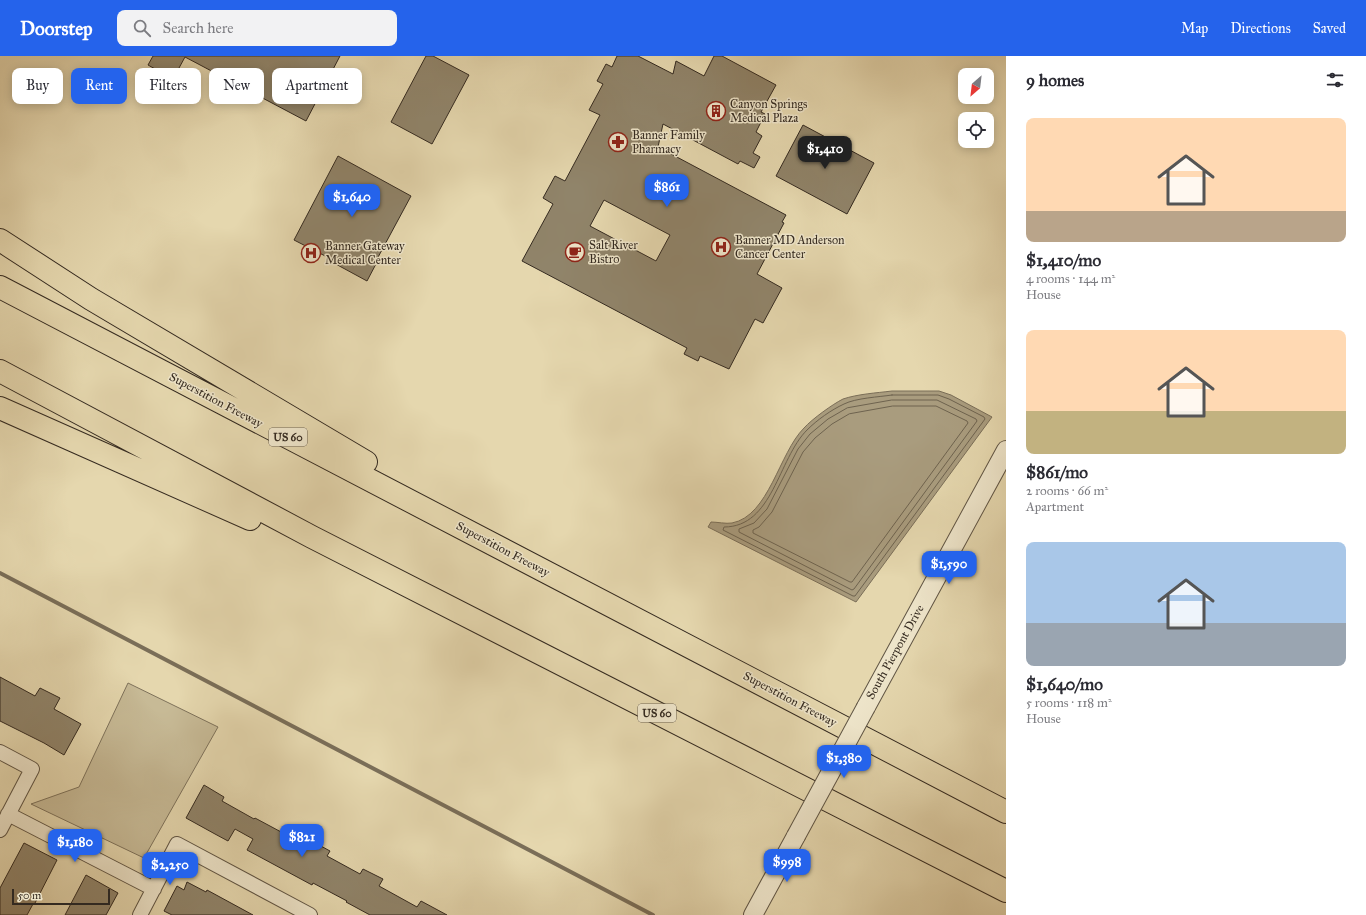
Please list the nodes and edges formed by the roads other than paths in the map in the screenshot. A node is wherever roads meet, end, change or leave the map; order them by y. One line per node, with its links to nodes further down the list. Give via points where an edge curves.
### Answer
1 (0, 240): 7 (highway, via 91,299)
2 (0, 287): 7 (highway, Superstition Freeway / US 60)
3 (0, 372): 6 (highway, US 60)
4 (0, 408): 6 (highway, via 282,533)
5 (1006, 450): 16 (street, South Pierpont Drive, bridge)
6 (312, 537): 13 (highway, US 60)
7 (576, 588): 9 (highway, Superstition Freeway / US 60)
8 (0, 752): 10 (street, via 32,769)
9 (1006, 812)
10 (8, 814): 11 (street); 12 (street)
11 (0, 830)
12 (154, 889): 14 (street); 15 (street, via 177,844)
13 (1005, 890)
14 (140, 915)
15 (310, 915)
16 (753, 915)

